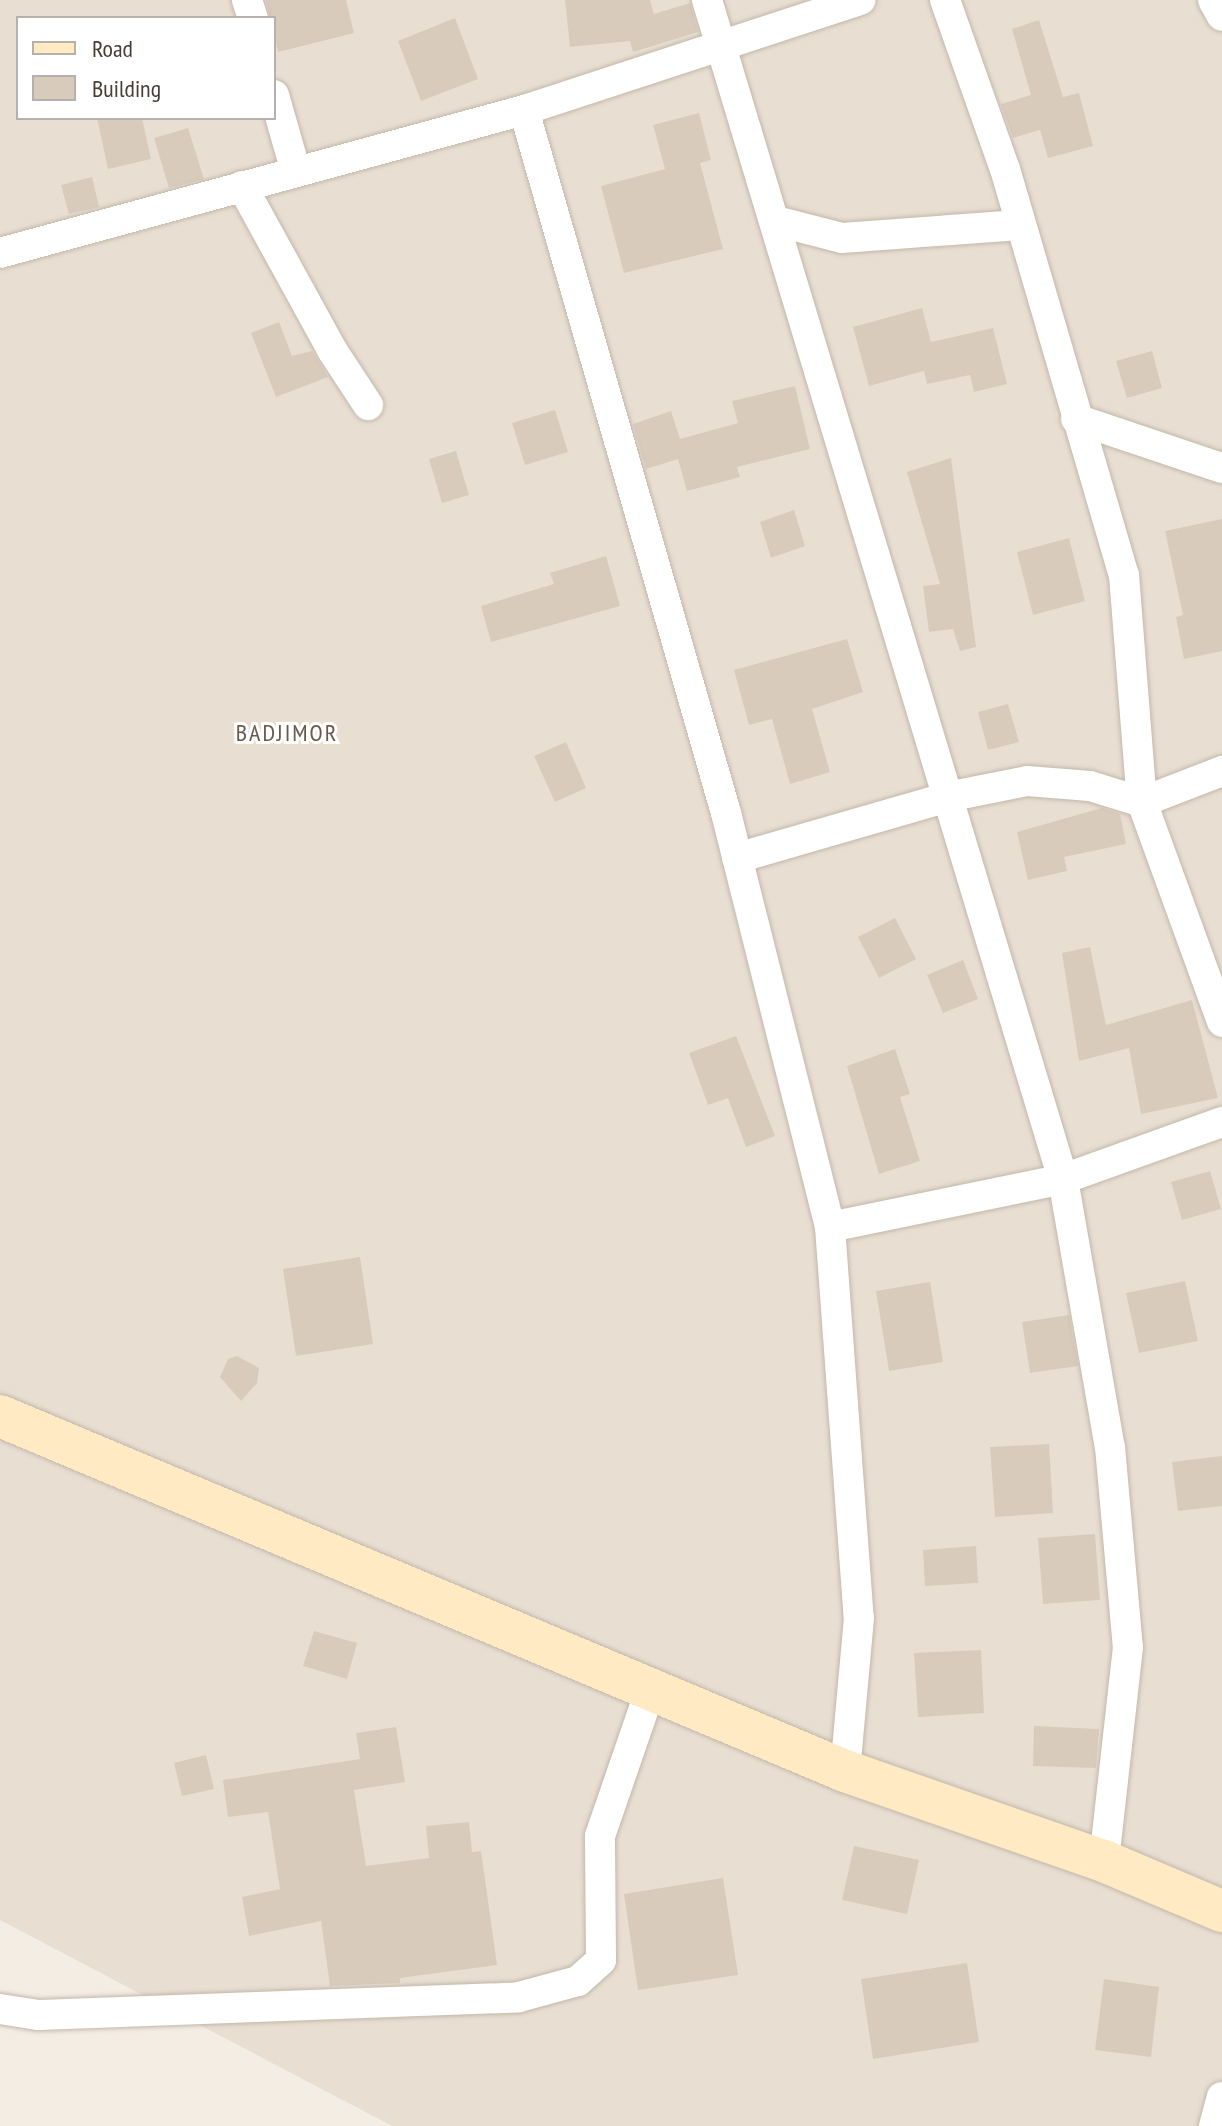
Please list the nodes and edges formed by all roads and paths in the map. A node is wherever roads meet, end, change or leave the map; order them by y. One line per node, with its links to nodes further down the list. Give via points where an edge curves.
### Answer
1 (707, 0): 6 (street)
2 (860, 0): 6 (street)
3 (945, 0): 12 (street)
4 (1213, 0): 5 (street)
5 (1222, 16)
6 (722, 46): 8 (street); 11 (street)
7 (276, 102): 9 (street)
8 (524, 110): 9 (street); 20 (street)
9 (296, 172): 10 (street)
10 (242, 186): 13 (street); 14 (street)
11 (776, 221): 12 (street, via 842,238); 18 (street)
12 (1020, 225): 15 (street)
13 (0, 253)
14 (368, 405)
15 (1076, 419): 16 (street); 19 (street, via 1124,575)
16 (1222, 468)
17 (1222, 771): 19 (street)
18 (952, 796): 19 (street, via 1027,781 1090,786); 20 (street); 23 (street)
19 (1142, 802): 21 (street)
20 (737, 858): 24 (street)
21 (1222, 1022)
22 (1222, 1122): 23 (street)
23 (1063, 1179): 24 (street); 28 (street, via 1110,1447 1128,1647)
24 (830, 1227): 27 (street, via 859,1618)
25 (0, 1416): 26 (main road)
26 (651, 1688): 27 (main road); 30 (street, via 600,1836 601,1960 578,1981 519,1997 39,2015)
27 (845, 1771): 28 (main road)
28 (1104, 1861): 29 (main road)
29 (1222, 1911)
30 (0, 2009)
31 (1222, 2097): 32 (street)
32 (1214, 2126)

